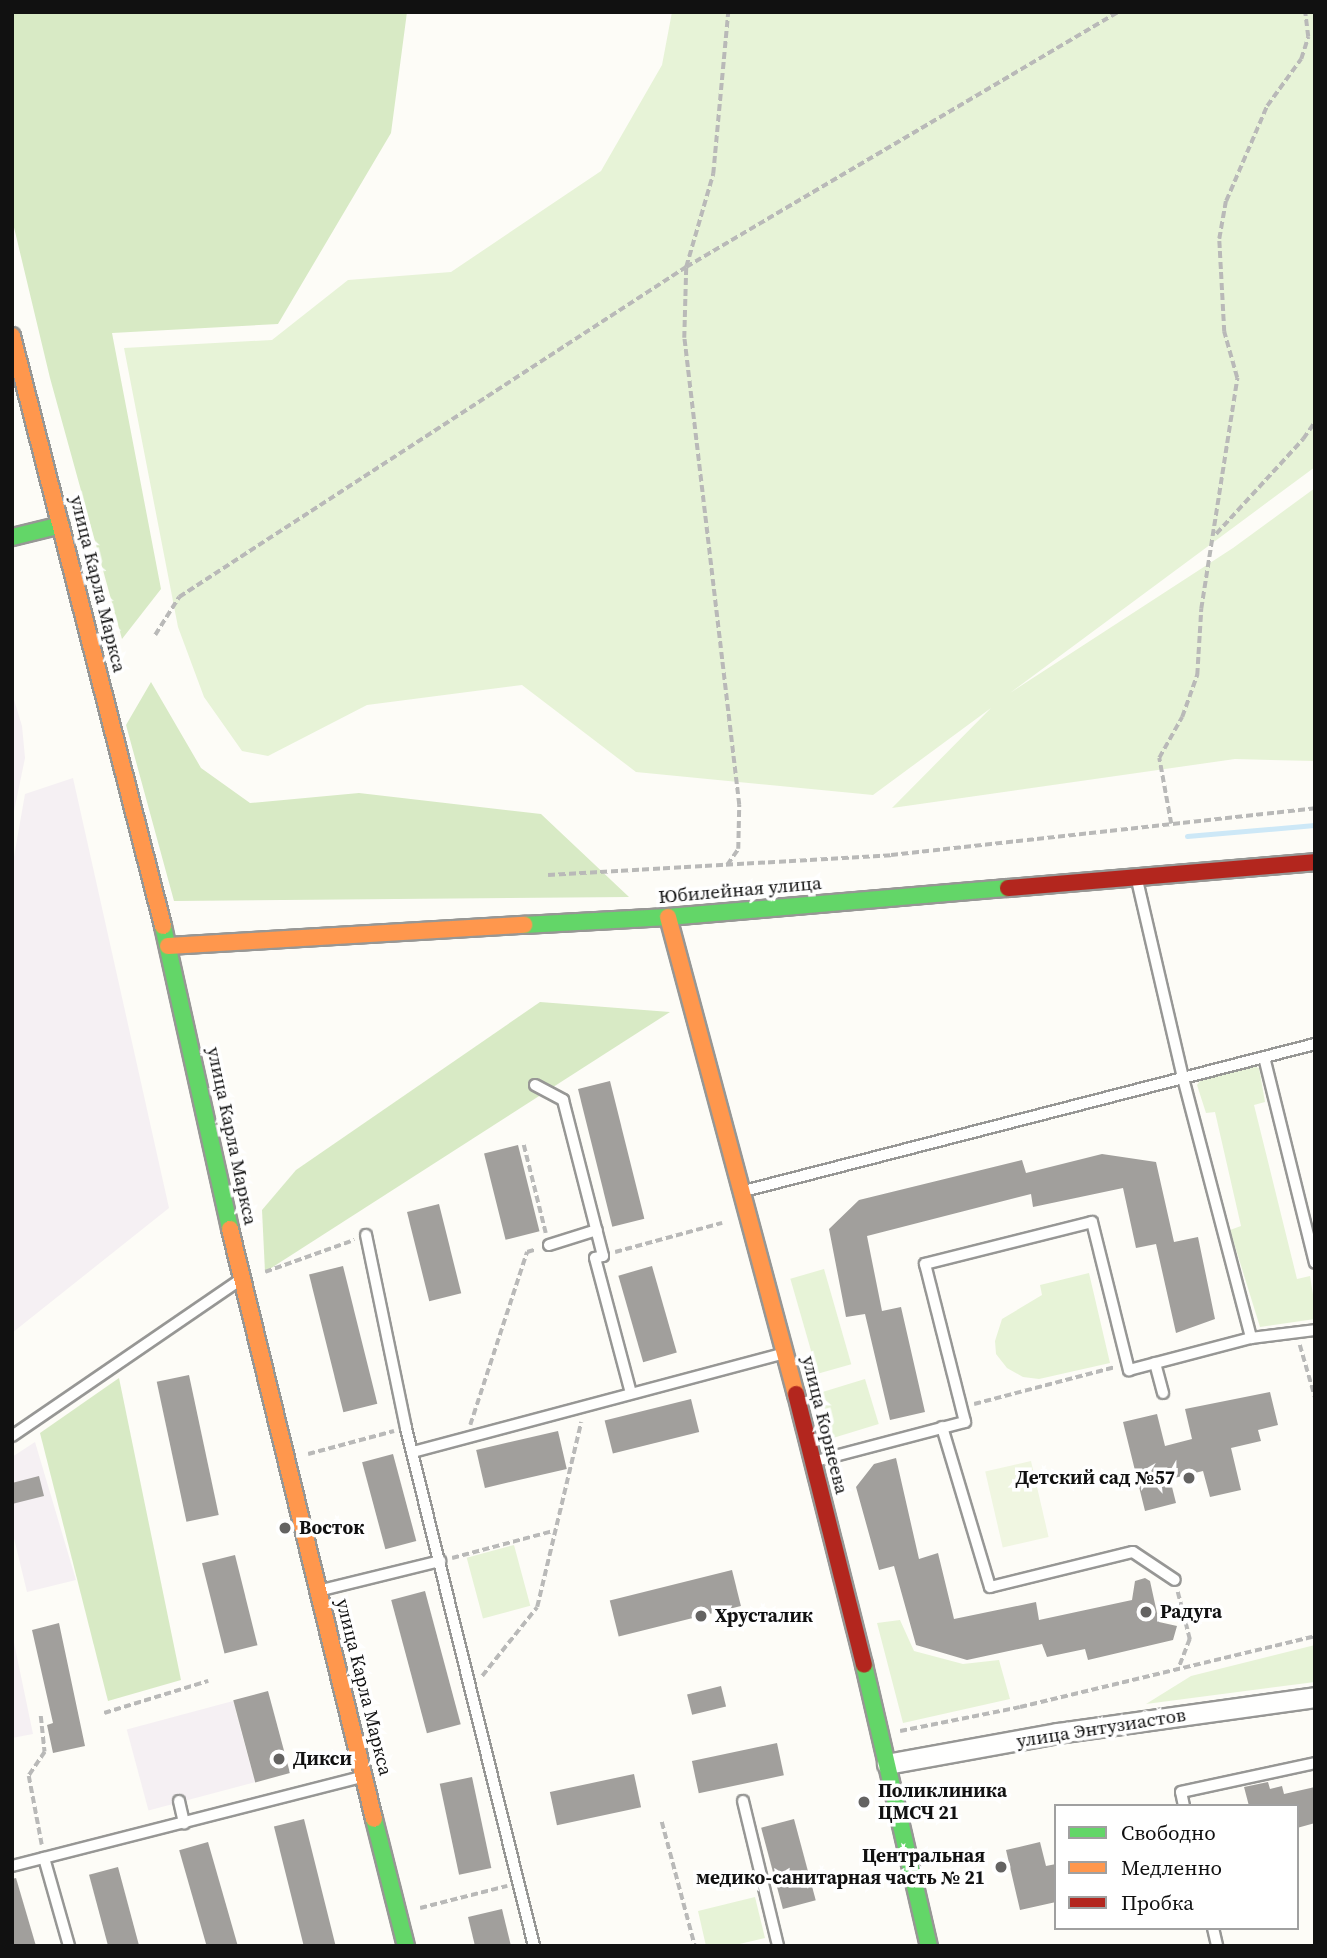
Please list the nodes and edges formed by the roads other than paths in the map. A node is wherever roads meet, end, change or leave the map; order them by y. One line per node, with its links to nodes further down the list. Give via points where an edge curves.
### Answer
1 (13, 342): 2 (street, улица Карла Маркса)
2 (61, 524): 3 (street); 7 (street, улица Карла Маркса)
3 (12, 537)
4 (1315, 862): 5 (street, Юбилейная улица)
5 (1136, 878): 6 (street, Юбилейная улица); 10 (lane)
6 (668, 917): 7 (street, Юбилейная улица); 12 (street, улица Корнеева)
7 (168, 946): 17 (street, улица Карла Маркса)
8 (1315, 1044): 9 (lane)
9 (1264, 1057): 10 (lane); 16 (lane)
10 (1183, 1078): 12 (lane); 19 (lane)
11 (535, 1085): 13 (lane, via 562,1100)
12 (744, 1191): 20 (street, улица Корнеева)
13 (597, 1230): 15 (lane); 22 (lane, via 603,1256 595,1258)
14 (366, 1235): 26 (lane)
15 (549, 1245)
16 (1315, 1263)
17 (241, 1279): 25 (lane); 30 (street, улица Карла Маркса)
18 (1315, 1330): 19 (lane)
19 (1251, 1338): 21 (lane)
20 (786, 1353): 22 (lane); 27 (street, улица Корнеева)
21 (1155, 1363): 23 (lane); 24 (lane, via 1129,1370 1092,1222 925,1264 965,1422)
22 (631, 1393): 26 (lane)
23 (1163, 1394)
24 (942, 1427): 27 (lane); 29 (lane, via 990,1587 1132,1552)
25 (12, 1436)
26 (413, 1452): 28 (lane)
27 (812, 1462): 33 (street, улица Корнеева)
28 (440, 1561): 30 (lane); 43 (lane)
29 (1175, 1580)
30 (317, 1591): 34 (street, улица Карла Маркса)
31 (1315, 1696): 33 (street, улица Энтузиастов, via 1057,1733)
32 (1315, 1763): 37 (lane, via 1181,1792)
33 (887, 1764): 45 (street, улица Корнеева)
34 (365, 1776): 38 (lane); 42 (street, улица Карла Маркса)
35 (179, 1801): 38 (lane)
36 (743, 1801): 44 (lane)
37 (1184, 1804)
38 (184, 1823): 39 (lane)
39 (44, 1858): 40 (lane); 41 (lane)
40 (12, 1866)
41 (68, 1946)
42 (406, 1946)
43 (534, 1946)
44 (778, 1946)
45 (929, 1946)

